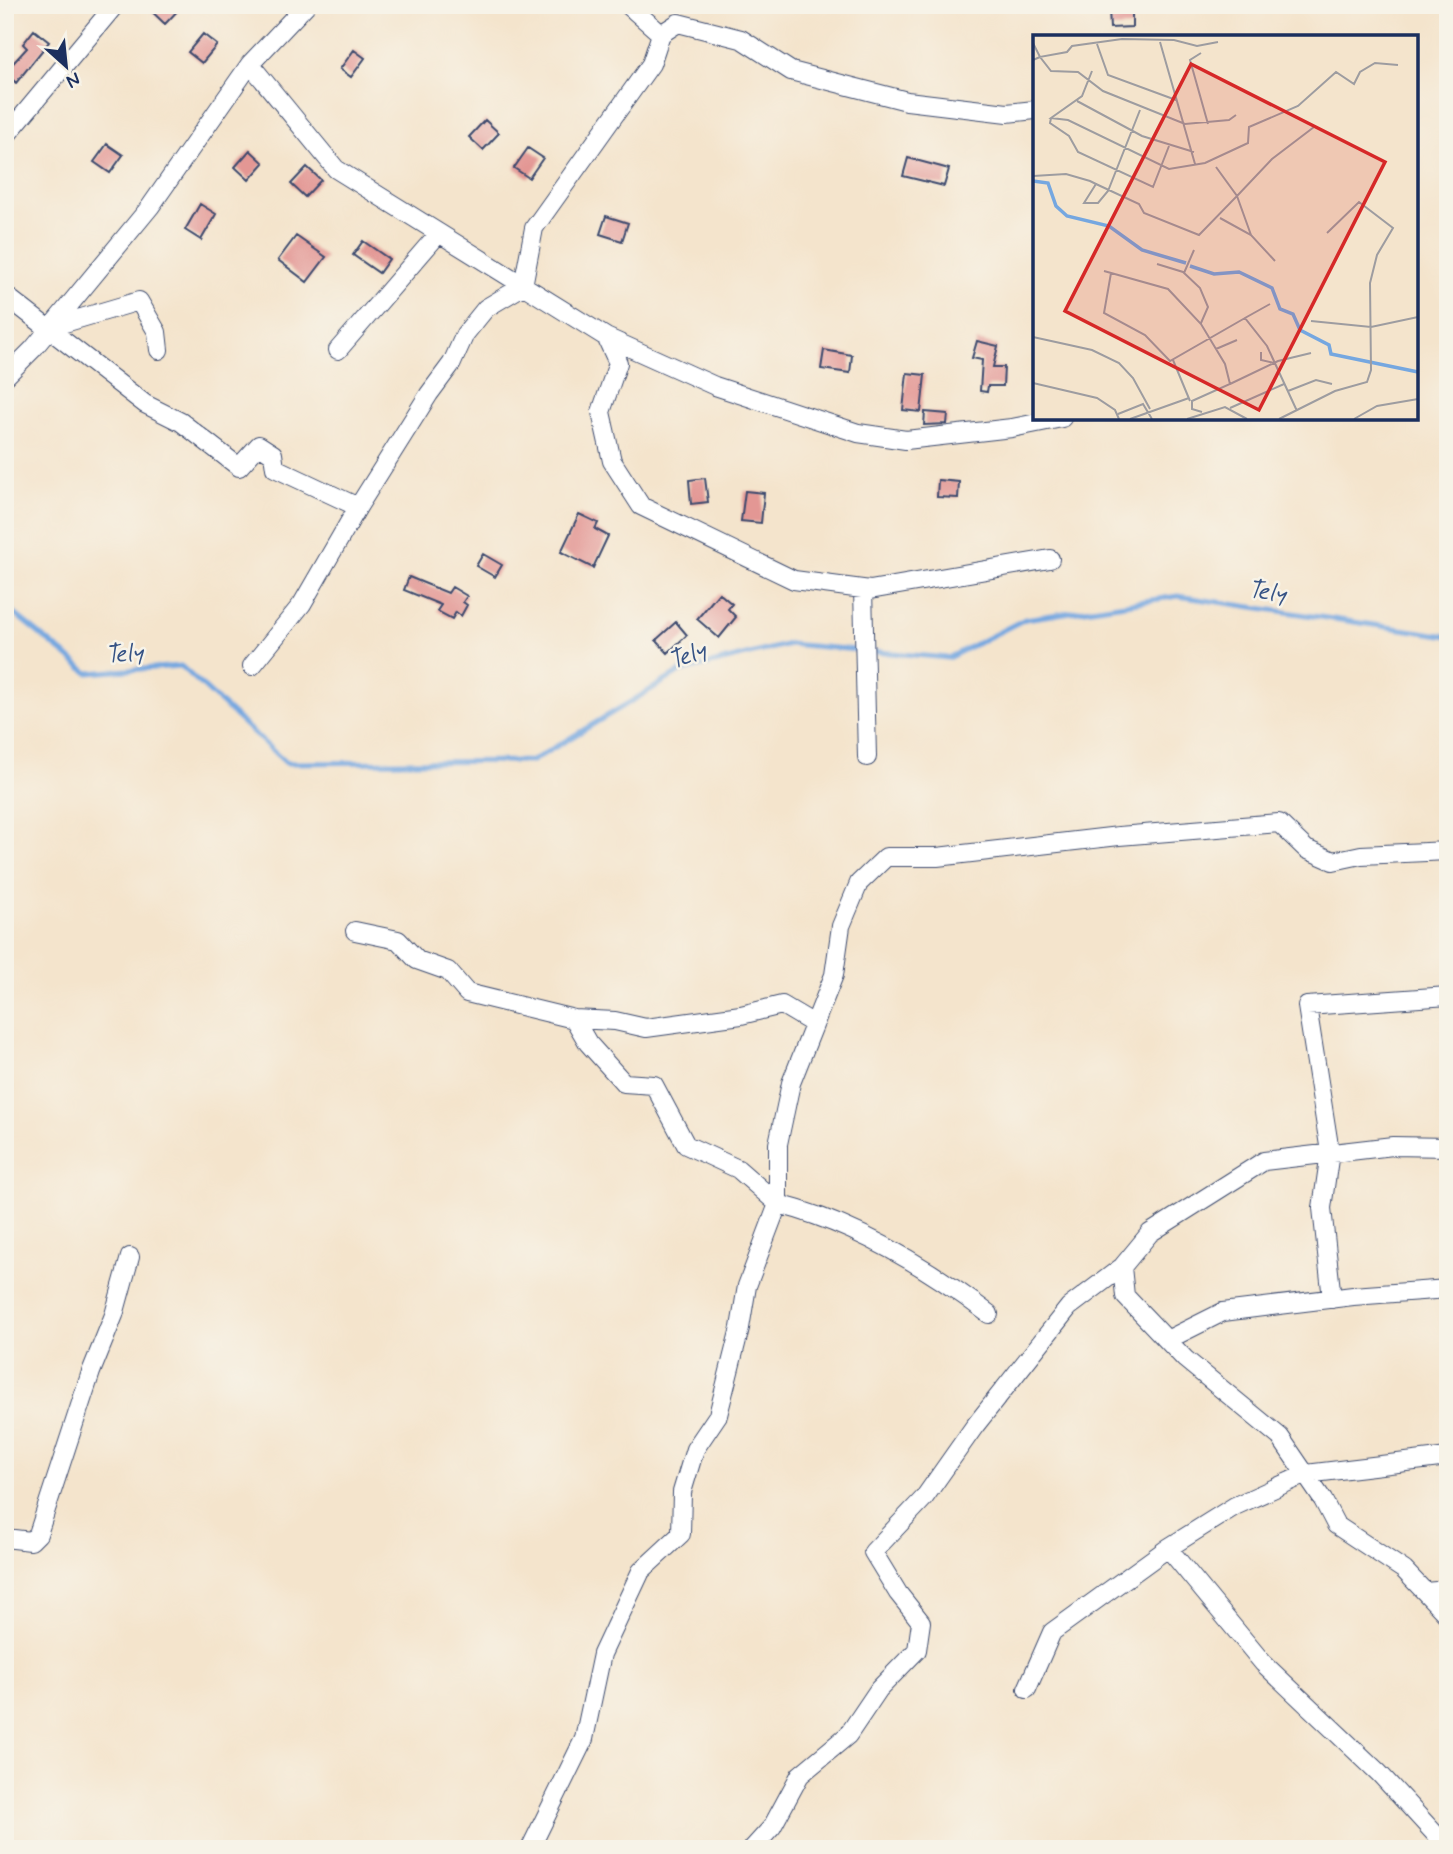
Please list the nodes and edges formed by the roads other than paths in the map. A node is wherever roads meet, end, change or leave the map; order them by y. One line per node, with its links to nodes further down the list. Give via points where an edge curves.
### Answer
1 (116, 5): 7 (street)
2 (306, 5): 5 (street)
3 (628, 5): 4 (street)
4 (661, 34): 6 (street, via 678,23 717,31 741,39 791,72 907,102 1007,113); 9 (street, via 651,64 534,228)
5 (250, 64): 8 (street, via 336,169); 11 (street, via 150,207)
6 (1033, 110)
7 (5, 137)
8 (439, 233): 9 (street); 14 (street)
9 (523, 286): 12 (street); 17 (street, via 486,308 466,334)
10 (5, 295): 11 (street)
11 (48, 328): 13 (street, via 139,301 157,332); 15 (street); 17 (street, via 145,404 181,422 239,467 259,445 273,454 275,468)
12 (606, 337): 16 (street, via 715,386 858,433 906,440); 19 (street, via 618,363 601,412 612,461 641,506 793,580)
13 (159, 350)
14 (338, 350)
15 (5, 377)
16 (1052, 420)
17 (358, 507): 20 (street, via 302,604)
18 (1050, 559): 19 (street)
19 (863, 589): 21 (street)
20 (252, 666)
21 (867, 757)
22 (1448, 851): 26 (street, via 1332,861 1306,849 1279,823 937,858 886,857 859,883 841,926 834,975)
23 (355, 931): 25 (street, via 398,940 417,960 448,971 467,993)
24 (1448, 996): 28 (street, via 1307,1006)
25 (574, 1018): 26 (street, via 646,1028 782,1005); 29 (street, via 588,1043 624,1083 654,1085 686,1145 738,1168)
26 (814, 1024): 29 (street, via 791,1083 778,1144)
27 (1448, 1147): 28 (street)
28 (1330, 1152): 31 (street, via 1264,1161 1150,1233); 33 (street, via 1322,1208)
29 (778, 1204): 34 (street, via 819,1214 862,1235 956,1289); 44 (street, via 747,1286 718,1415 695,1448 682,1492 681,1534 641,1571 602,1654 584,1739)
30 (130, 1257): 38 (street, via 38,1534 31,1541)
31 (1122, 1267): 35 (street, via 1125,1296); 45 (street, via 1069,1307 924,1499 873,1552 921,1622 916,1650 878,1689 848,1735 800,1775 772,1827)
32 (1448, 1289): 33 (street)
33 (1332, 1299): 35 (street, via 1223,1312)
34 (989, 1314)
35 (1167, 1340): 37 (street, via 1280,1437)
36 (1448, 1457): 37 (street)
37 (1306, 1474): 39 (street, via 1235,1506); 41 (street, via 1336,1525 1404,1570)
38 (5, 1538)
39 (1168, 1548): 43 (street, via 1052,1632); 46 (street, via 1263,1663 1379,1773)
40 (1448, 1590): 41 (street)
41 (1425, 1592): 42 (street)
42 (1448, 1616)
43 (1027, 1689)
44 (530, 1849)
45 (752, 1849)
46 (1448, 1849)

